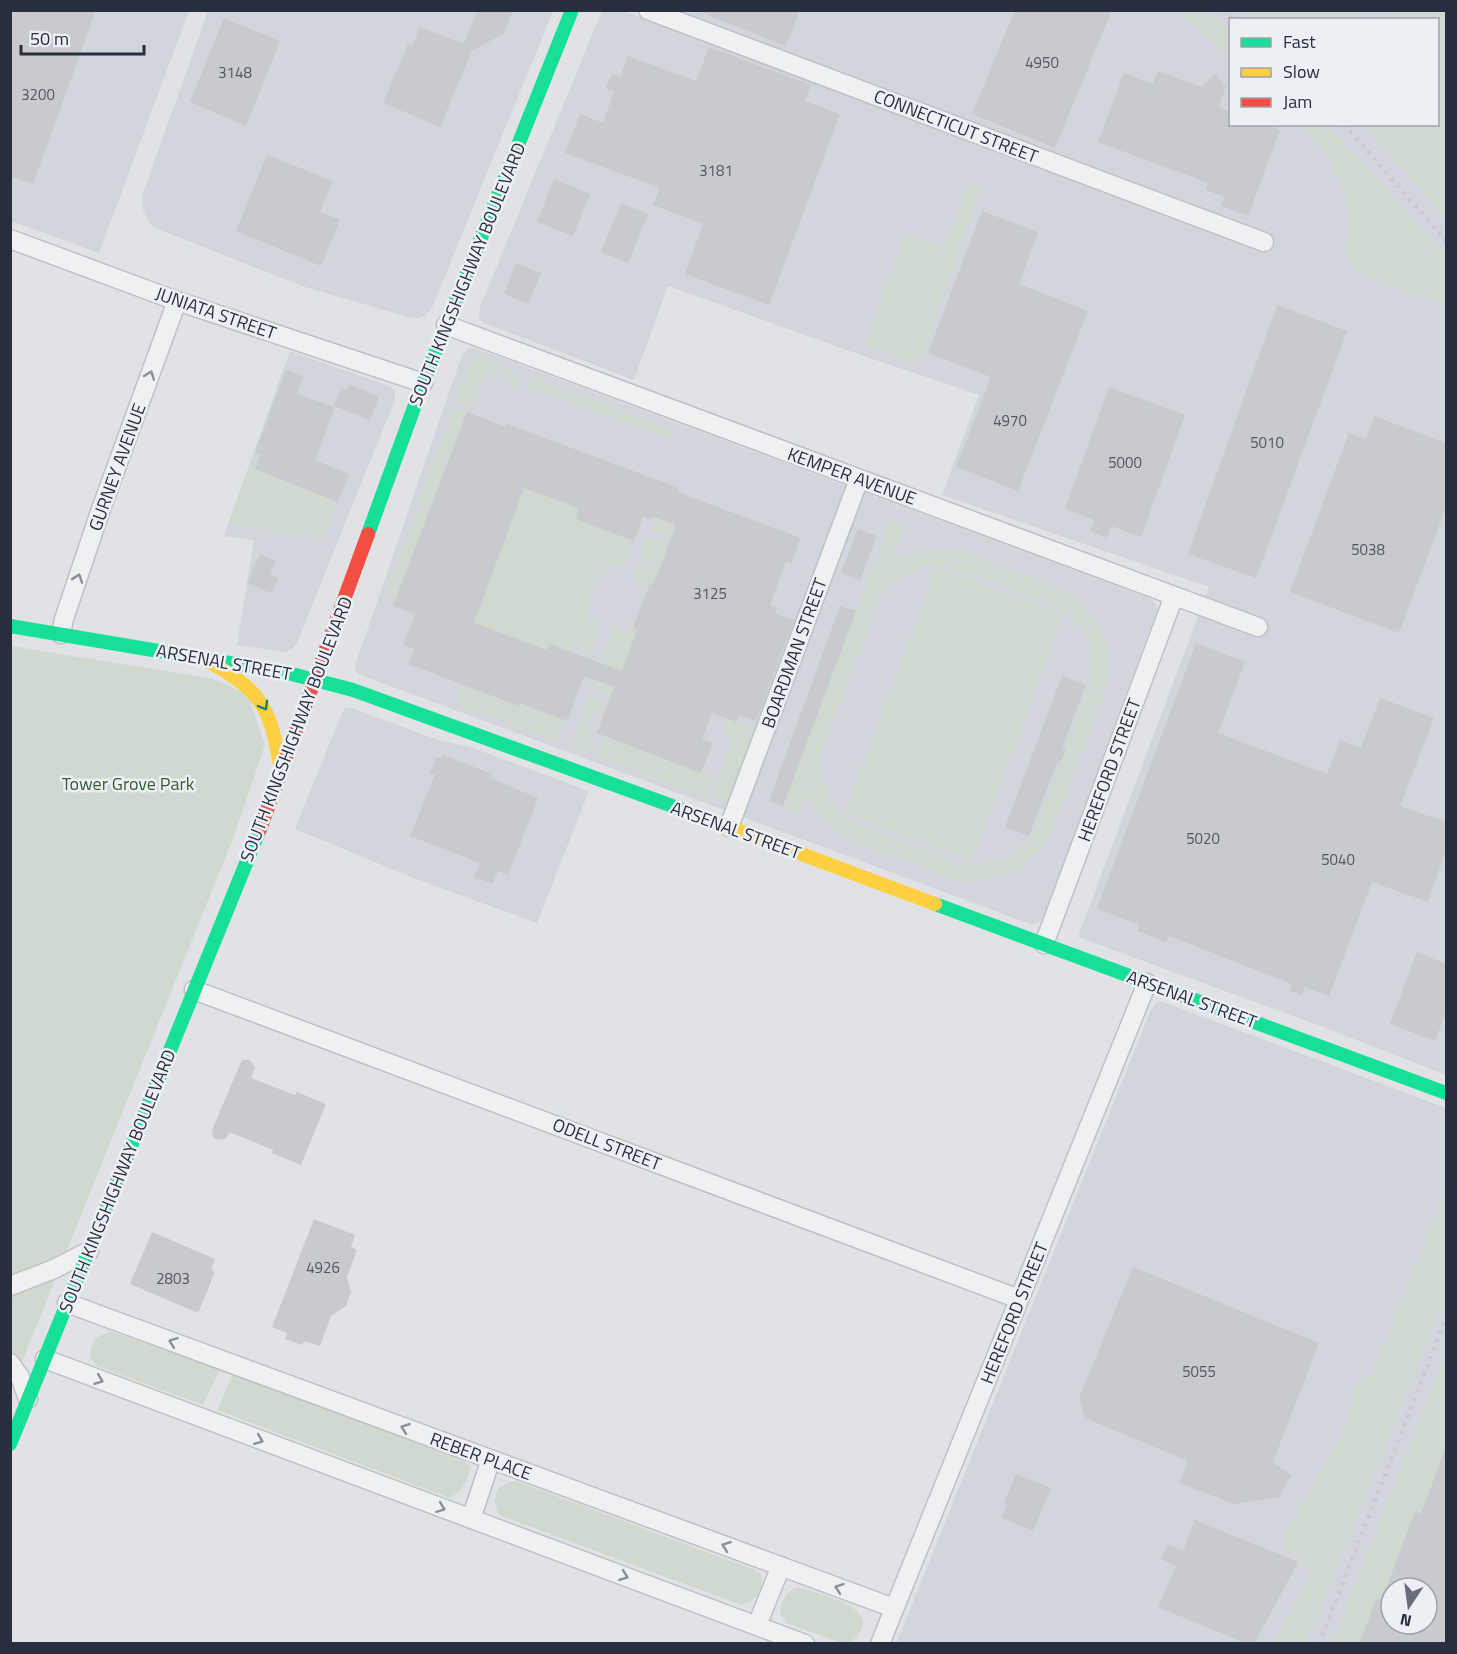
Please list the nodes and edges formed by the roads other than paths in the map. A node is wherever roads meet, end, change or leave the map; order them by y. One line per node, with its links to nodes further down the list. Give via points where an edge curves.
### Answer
1 (572, 10): 6 (main road, SOUTH KINGSHIGHWAY BOULEVARD)
2 (648, 10): 4 (street, CONNECTICUT STREET)
3 (10, 239): 5 (street, JUNIATA STREET)
4 (1264, 242)
5 (177, 301): 7 (street, JUNIATA STREET); 12 (street, GURNEY AVENUE, one-way to 5, via 101,509)
6 (446, 325): 7 (main road, SOUTH KINGSHIGHWAY BOULEVARD); 8 (street, KEMPER AVENUE)
7 (423, 383): 14 (main road, SOUTH KINGSHIGHWAY BOULEVARD)
8 (859, 479): 9 (street, KEMPER AVENUE); 16 (street, BOARDMAN STREET)
9 (1174, 596): 11 (street, KEMPER AVENUE); 17 (street, HEREFORD STREET)
10 (10, 626): 12 (main road, ARSENAL STREET)
11 (1258, 627)
12 (61, 634): 13 (main road, ARSENAL STREET)
13 (202, 658): 14 (main road, ARSENAL STREET); 15 (main road, one-way to 15, via 241,680 263,702 274,729)
14 (317, 680): 15 (main road, SOUTH KINGSHIGHWAY BOULEVARD); 16 (main road, ARSENAL STREET)
15 (281, 775): 19 (main road, SOUTH KINGSHIGHWAY BOULEVARD)
16 (729, 827): 17 (main road, ARSENAL STREET)
17 (1044, 944): 18 (main road, ARSENAL STREET)
18 (1147, 983): 20 (main road, ARSENAL STREET); 23 (street, HEREFORD STREET)
19 (194, 990): 21 (main road, SOUTH KINGSHIGHWAY BOULEVARD); 23 (street, ODELL STREET)
20 (1446, 1093)
21 (89, 1251): 22 (street); 24 (main road, SOUTH KINGSHIGHWAY BOULEVARD)
22 (10, 1286)
23 (1019, 1299): 32 (street, HEREFORD STREET)
24 (67, 1303): 25 (main road, SOUTH KINGSHIGHWAY BOULEVARD); 29 (street, REBER PLACE, one-way to 24)
25 (45, 1359): 27 (main road, SOUTH KINGSHIGHWAY BOULEVARD); 30 (street, one-way to 30)
26 (10, 1364): 27 (street)
27 (28, 1399): 28 (main road, SOUTH KINGSHIGHWAY BOULEVARD)
28 (10, 1443)
29 (491, 1459): 30 (street); 31 (street, REBER PLACE, one-way to 29)
30 (471, 1519): 33 (street, one-way to 33)
31 (781, 1566): 32 (street, REBER PLACE, one-way to 31); 33 (street)
32 (894, 1608): 35 (street, HEREFORD STREET)
33 (757, 1625): 34 (street)
34 (805, 1644)
35 (880, 1644)

